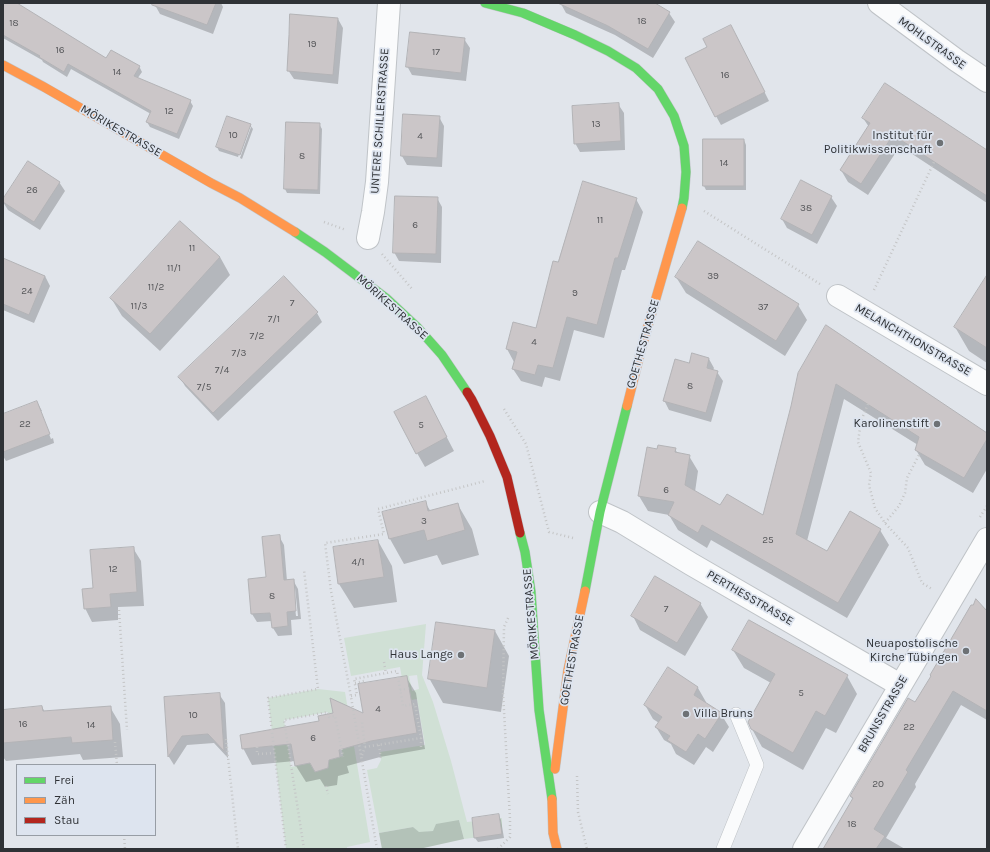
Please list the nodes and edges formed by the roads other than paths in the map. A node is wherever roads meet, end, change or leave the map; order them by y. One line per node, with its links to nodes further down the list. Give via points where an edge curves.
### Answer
1 (389, 3): 6 (street, UNTERE SCHILLERSTRASSE, via 377,182)
2 (485, 3): 9 (street, GOETHESTRASSE, via 523,13 575,35 636,68 658,89 674,116 684,146 684,198 641,350)
3 (878, 3): 5 (street, MOHLSTRASSE)
4 (3, 65): 13 (street, MÖRIKESTRASSE, via 240,198 297,233 386,298 442,355 472,400 490,436 506,477 516,513 532,592 539,710)
5 (987, 81)
6 (368, 238)
7 (838, 296): 8 (street, MELANCHTHONSTRASSE)
8 (987, 384)
9 (600, 512): 11 (street, PERTHESSTRASSE, via 622,522); 13 (street, GOETHESTRASSE, via 568,670)
10 (987, 539): 11 (street, BRUNSSTRASSE)
11 (900, 685): 16 (street, BRUNSSTRASSE)
12 (736, 714): 15 (lane, via 757,765)
13 (552, 796): 14 (street, via 553,833)
14 (557, 849)
15 (723, 849)
16 (804, 849)

